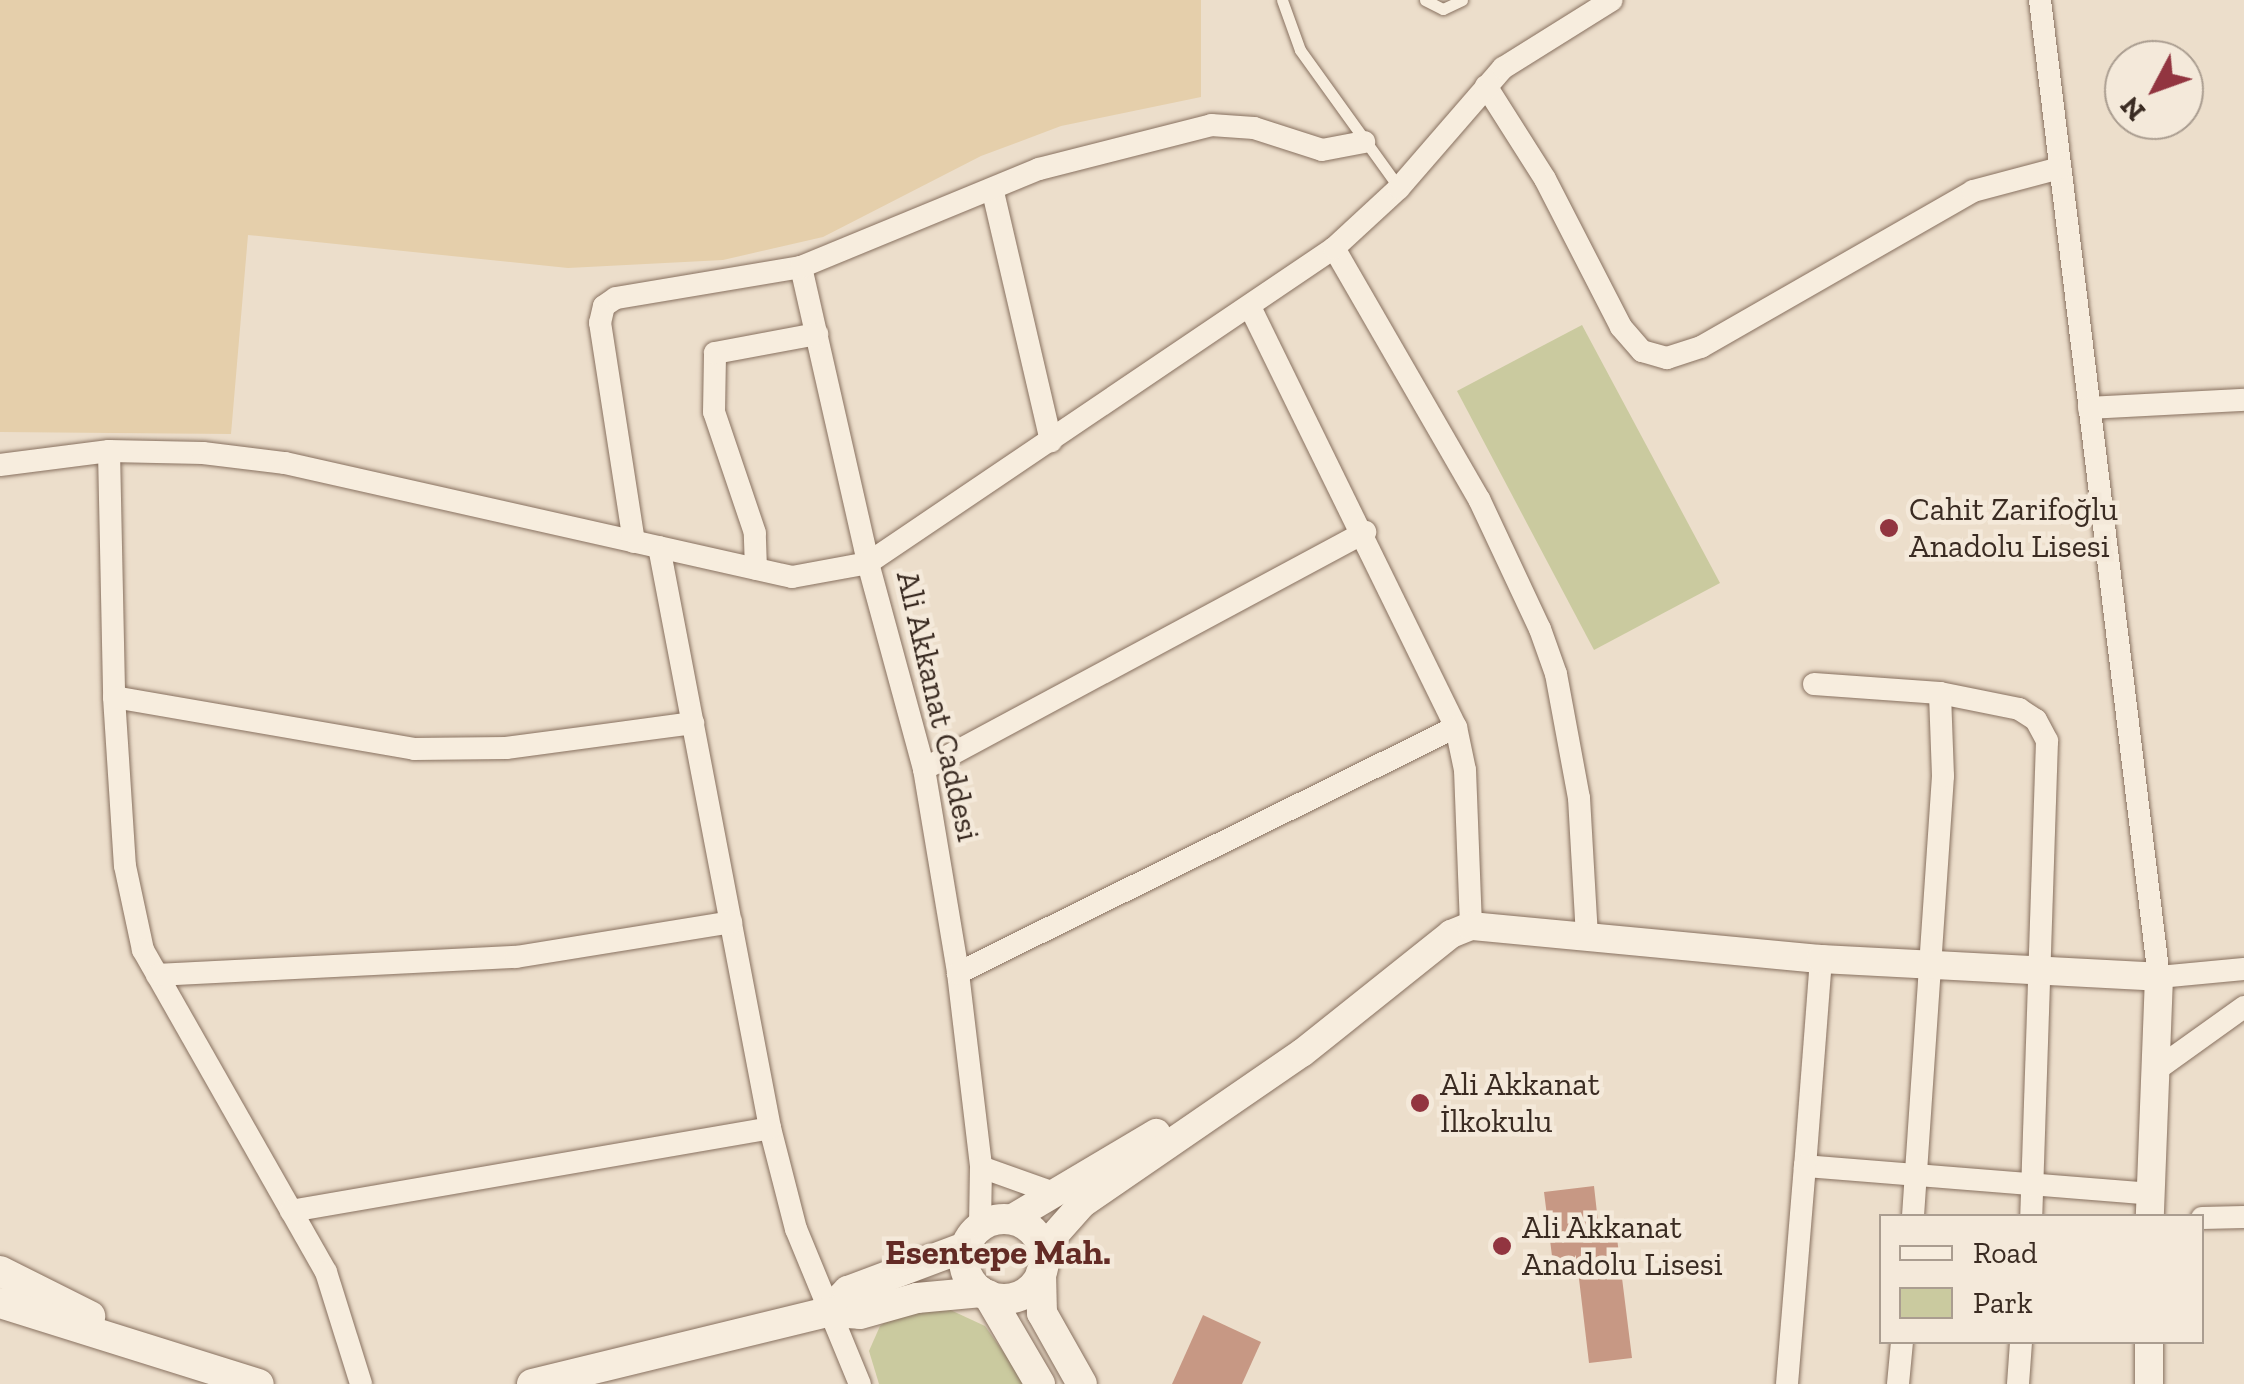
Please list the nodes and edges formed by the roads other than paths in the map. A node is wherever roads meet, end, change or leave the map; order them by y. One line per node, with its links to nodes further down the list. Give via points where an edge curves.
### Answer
1 (1282, 0): 7 (lane, via 1300,50)
2 (1425, 0): 3 (lane, via 1443,8)
3 (1462, 0)
4 (1612, 0): 6 (street, via 1538,42)
5 (2040, 0): 8 (street)
6 (1486, 86): 8 (street, via 1545,180 1620,327 1642,351 1667,358 1702,347 1972,191); 9 (street)
7 (1364, 142): 9 (lane); 10 (street, via 1322,150 1254,128 1211,126 1039,169)
8 (2060, 168): 16 (street)
9 (1399, 188): 11 (street)
10 (992, 192): 12 (street); 17 (street)
11 (1334, 248): 13 (street); 33 (street, via 1479,499 1540,629 1556,674 1579,798)
12 (801, 267): 14 (street, Ali Akkanat Caddesi); 21 (street, via 616,298 604,306 600,323)
13 (1251, 310): 17 (street); 20 (street)
14 (816, 334): 23 (street, Ali Akkanat Caddesi); 24 (street, via 715,354 714,412 755,533)
15 (2244, 400): 16 (street)
16 (2089, 408): 40 (street)
17 (1051, 441): 23 (street)
18 (109, 451): 19 (street); 21 (street, via 285,463); 27 (street)
19 (0, 465)
20 (1365, 532): 29 (street); 30 (street)
21 (634, 542): 22 (street)
22 (658, 547): 24 (street); 28 (street)
23 (868, 562): 24 (street, via 792,577); 30 (street, Ali Akkanat Caddesi)
24 (756, 569)
25 (1814, 684): 26 (street)
26 (1940, 693): 35 (street, via 1943,776); 37 (street, via 2019,709 2036,720 2047,741)
27 (114, 696): 28 (street, via 414,749 506,748); 39 (street, via 125,866 144,950)
28 (693, 723): 31 (street)
29 (1456, 728): 32 (street, via 1464,770); 38 (street)
30 (924, 769): 38 (street, Ali Akkanat Caddesi)
31 (731, 922): 39 (street, via 516,957); 44 (street)
32 (1470, 926): 33 (street); 42 (street, via 1451,934)
33 (1587, 937): 34 (street)
34 (1821, 959): 35 (street); 45 (street)
35 (1929, 965): 37 (street); 47 (street)
36 (2244, 969): 40 (street)
37 (2042, 971): 40 (street); 48 (street)
38 (958, 973): 46 (street, Ali Akkanat Caddesi)
39 (157, 974): 51 (street)
40 (2159, 978): 43 (street)
41 (2244, 1007): 43 (street)
42 (1302, 1053): 49 (street); 58 (street, via 1082,1204)
43 (2156, 1070): 50 (street)
44 (770, 1128): 51 (street); 62 (street, via 796,1229)
45 (1804, 1166): 47 (street); 74 (street)
46 (981, 1167): 49 (street); 57 (street, Ali Akkanat Caddesi)
47 (1916, 1180): 48 (street); 52 (street)
48 (2033, 1188): 50 (street); 53 (street)
49 (1051, 1192): 56 (street)
50 (2150, 1206)
51 (291, 1212): 69 (street, via 326,1272)
52 (1913, 1214)
53 (2031, 1214)
54 (2244, 1217): 55 (street)
55 (2204, 1218)
56 (1011, 1219): 57 (main road); 58 (main road, via 1028,1227)
57 (973, 1236): 60 (main road, via 966,1272); 62 (main road, via 848,1291)
58 (1042, 1261): 60 (main road, via 1020,1296); 73 (main road, via 1042,1313)
59 (0, 1272): 66 (main road)
60 (985, 1294): 62 (main road, via 917,1298 860,1314); 72 (main road)
61 (0, 1303): 66 (main road)
62 (828, 1312): 67 (main road); 71 (street)
63 (1902, 1344): 75 (street)
64 (2021, 1344): 76 (street)
65 (2150, 1344): 77 (street)
66 (178, 1360): 68 (main road)
67 (595, 1379): 70 (main road)
68 (258, 1384)
69 (361, 1384)
70 (532, 1384)
71 (860, 1384)
72 (1040, 1384)
73 (1082, 1384)
74 (1788, 1384)
75 (1898, 1384)
76 (2018, 1384)
77 (2149, 1384)

